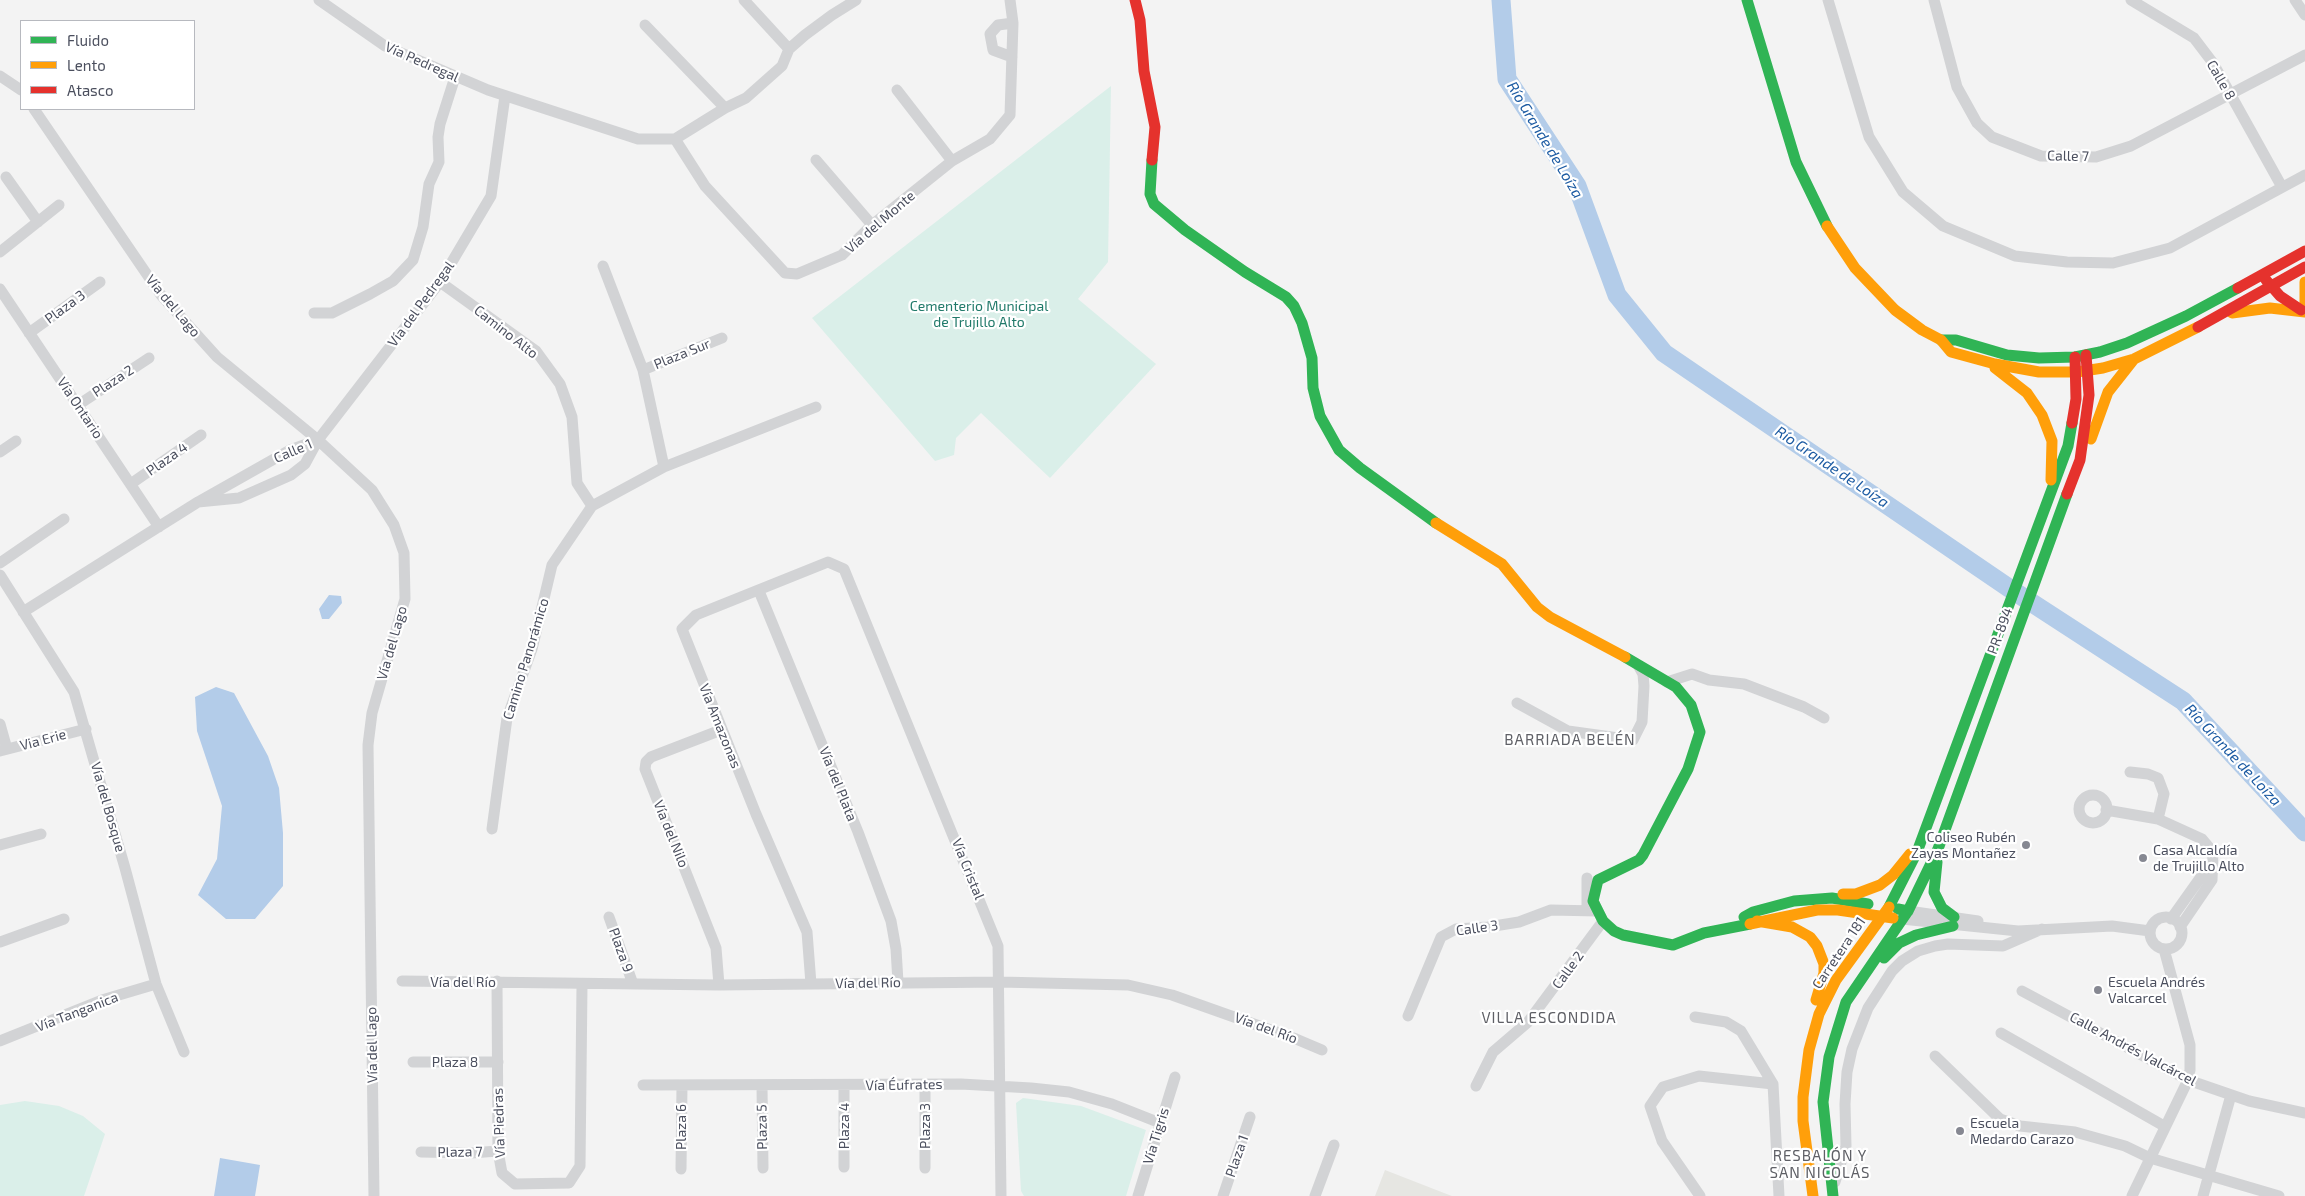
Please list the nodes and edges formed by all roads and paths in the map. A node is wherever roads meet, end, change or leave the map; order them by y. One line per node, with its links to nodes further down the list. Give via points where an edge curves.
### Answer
1 (319, 0): 18 (street, Vía Pedregal, via 385,46)
2 (744, 0): 14 (street)
3 (856, 0): 14 (street)
4 (1010, 0): 12 (street, Vía del Monte)
5 (1135, 0): 76 (street, via 1155,127 1150,179 1154,204 1185,230 1286,297 1294,306 1312,358 1313,388 1320,416 1339,450 1420,514 1502,564 1537,607 1550,617)
6 (1747, 0): 50 (street, via 1796,162 1830,231 1855,268 1895,310)
7 (1828, 0): 30 (street, via 1869,137 1903,192 1943,226 2015,256 2113,263 2170,248)
8 (1934, 0): 22 (street, Calle 7, via 1957,87 1977,123 1992,137 2041,156 2096,157 2131,146)
9 (2131, 0): 22 (street, Calle 8, via 2194,38)
10 (2296, 0): 11 (street)
11 (2305, 15)
12 (1013, 23): 16 (street, Vía del Monte); 16 (street, via 998,25 990,34 993,50)
13 (645, 25): 23 (street)
14 (789, 49): 23 (street, via 782,66 746,98)
15 (2305, 55): 22 (street, Calle 7)
16 (1012, 56): 27 (street, Vía del Monte, via 1010,115 990,139)
17 (0, 76): 19 (street)
18 (455, 77): 21 (street, Vía Pedregal); 46 (street, via 440,124 438,162 429,184 423,227 412,260 393,281 370,294 332,313)
19 (20, 89)
20 (897, 90): 27 (street)
21 (505, 96): 25 (street, via 638,139); 40 (street, Vía del Pedregal, via 491,196)
22 (2230, 96): 30 (street, Calle 8)
23 (725, 108): 25 (street)
24 (35, 110): 60 (street, Vía del Lago, via 160,295 217,357)
25 (674, 140): 33 (street, Vía del Monte, via 705,186 785,273 797,274 842,255)
26 (816, 160): 33 (street)
27 (952, 161): 33 (street, Vía del Monte)
28 (2305, 175): 30 (street)
29 (6, 177): 32 (street)
30 (2282, 187)
31 (59, 206): 32 (street)
32 (38, 222): 35 (street)
33 (872, 225)
34 (2305, 251): 38 (street)
35 (0, 252)
36 (602, 266): 55 (street)
37 (2305, 267): 42 (street)
38 (2263, 276): 42 (street); 51 (street, via 2128,344)
39 (100, 282): 48 (street, Plaza 3)
40 (440, 282): 60 (street, Vía del Pedregal); 68 (street, Camino Alto, via 536,351 560,384 572,417 577,483)
41 (2305, 282): 44 (street)
42 (2271, 287): 45 (street, via 2291,305); 47 (street)
43 (0, 289): 48 (street, Vía Ontario)
44 (2305, 304)
45 (2305, 312): 47 (street, via 2270,308)
46 (314, 313)
47 (2221, 315): 53 (street)
48 (29, 333): 57 (street, Vía Ontario)
49 (722, 338): 55 (street, Plaza Sur)
50 (1941, 340): 51 (street, via 1956,340 2008,355 2039,358); 54 (street, via 1952,352)
51 (2080, 356): 56 (street, PR-894 / PR-894)
52 (149, 358): 57 (street, Plaza 2)
53 (2134, 359): 56 (street); 63 (street, via 2108,392)
54 (1982, 362): 56 (street, via 2039,372); 66 (street, via 2014,381 2042,415 2052,441)
55 (642, 370): 64 (street)
56 (2082, 371): 63 (street, PR-894 / PR-894, via 2088,408); 66 (street, PR-894 / PR-894, via 2070,439)
57 (78, 405): 65 (street, Vía Ontario)
58 (816, 407): 64 (street, Camino Panorámico)
59 (201, 435): 65 (street, Plaza 4)
60 (318, 440): 67 (street, Calle 1, via 290,450); 67 (street, Calle 1, via 305,464 291,475 239,498); 155 (street, Vía del Lago, via 372,490 394,525 404,553 405,599 372,713 368,745)
61 (16, 441): 62 (street)
62 (0, 452)
63 (2080, 460): 91 (street, PR-894 / PR-894)
64 (664, 467): 68 (street, Camino Panorámico)
65 (132, 483): 70 (street, Vía Ontario)
66 (2051, 490): 89 (street, PR-894 / PR-894)
67 (198, 502): 70 (street, Calle 1)
68 (592, 506): 87 (street, Camino Panorámico, via 552,565 532,649 507,718)
69 (64, 520): 71 (street)
70 (159, 527): 75 (street, Calle 1)
71 (0, 563)
72 (837, 566): 74 (street, Vía Amazonas, via 828,562); 113 (street, Vía Cristal, via 844,569 990,923 998,946)
73 (0, 575): 75 (street, Vía del Bosque)
74 (759, 591): 82 (street, Vía Amazonas, via 696,615 682,629); 112 (street, Vía del Plata, via 858,832 890,921)
75 (23, 612): 81 (street, Vía del Bosque, via 74,692)
76 (1638, 665): 77 (street); 78 (street, via 1644,686 1642,722 1633,740 1568,730)
77 (1667, 682): 79 (street, via 1692,674 1709,680 1744,684); 96 (street, via 1691,705 1698,723 1698,744 1643,855 1598,880 1593,894)
78 (1517, 703)
79 (1824, 718)
80 (0, 724): 83 (street)
81 (86, 729): 83 (street, Via Erie); 114 (street, Vía del Bosque)
82 (721, 730): 116 (street, Vía Amazonas, via 807,932); 118 (street, Vía del Nilo, via 651,757 645,769 716,948)
83 (4, 750)
84 (2130, 772): 86 (street, via 2158,778 2164,794)
85 (2106, 810): 86 (street)
86 (2158, 819): 92 (street, via 2202,839 2213,852)
87 (492, 829)
88 (41, 834): 90 (street)
89 (1922, 839): 94 (street, via 1893,875 1880,885); 95 (street, PR-894 / PR-894, via 1911,867)
90 (0, 845)
91 (1938, 848): 97 (street, PR-894 / PR-894); 102 (street, via 1934,892)
92 (2211, 870): 100 (street, via 2203,874); 103 (street, via 2212,880)
93 (1587, 878): 96 (street)
94 (1832, 898): 95 (street); 104 (street, via 1794,901 1753,912)
95 (1886, 912): 97 (street); 101 (street, via 1829,909); 125 (street, Carretera 181, via 1832,988 1819,1014)
96 (1596, 914): 104 (street, via 1623,936 1673,944 1704,932); 120 (street, Calle 3, via 1551,910 1518,922 1456,929 1440,937); 139 (street, Calle 2, via 1528,1022 1493,1052)
97 (1905, 915): 102 (street); 109 (street)
98 (609, 917): 115 (street, Plaza 9)
99 (64, 919): 107 (street)
100 (2171, 919): 103 (street); 106 (street, via 2160,918)
101 (1757, 922): 104 (street); 125 (street, via 1800,931 1810,937 1822,957 1824,973 1806,1036)
102 (1954, 922): 105 (street, via 2018,931); 109 (street, via 1899,943 1871,975)
103 (2180, 927): 108 (street, via 2178,943)
104 (1728, 928)
105 (2042, 929): 106 (street, via 2112,926); 154 (street, via 2003,946 1935,946 1910,956 1892,971 1868,1008 1852,1049 1845,1104 1846,1146)
106 (2150, 930): 108 (street, via 2152,940)
107 (0, 942)
108 (2164, 948): 131 (street, via 2190,1045)
109 (1860, 979): 154 (street, via 1841,1014 1825,1079 1824,1110)
110 (497, 981): 111 (street, Vía del Río); 117 (street, Vía del Río); 129 (street, Vía Piedras)
111 (402, 982)
112 (898, 982): 113 (street, Vía del Río); 116 (street, Vía del Río)
113 (1000, 982): 124 (street, Vía del Río, via 1128,985 1172,995); 138 (street, Vía Cristal)
114 (156, 984): 123 (street, Vía Tanganica, via 102,1000); 126 (street, Vía del Bosque)
115 (633, 984): 117 (street, Vía del Río); 118 (street, Vía del Río)
116 (811, 984): 118 (street, Vía del Río)
117 (582, 985): 146 (street, Vía Piedras, via 580,1166 569,1183 515,1184 502,1173)
118 (719, 985)
119 (2022, 990): 131 (street, Calle Andrés Valcárcel)
120 (1408, 1016)
121 (1695, 1017): 133 (street, via 1726,1022 1741,1031)
122 (2005, 1036): 144 (street)
123 (0, 1041)
124 (1322, 1050)
125 (1809, 1050): 162 (street, Carretera 181, via 1803,1121)
126 (184, 1052)
127 (1935, 1056): 148 (street, via 2000,1119 2020,1126 2075,1132 2125,1146)
128 (413, 1062): 129 (street, Plaza 8)
129 (498, 1062): 146 (street, Vía Piedras)
130 (1175, 1077): 143 (street, Vía Tigris)
131 (2188, 1080): 140 (street, Calle Andrés Valcárcel); 144 (street)
132 (925, 1084): 136 (street, Vía Éufrates); 138 (street, Vía Éufrates); 151 (street, Plaza 3)
133 (1773, 1084): 160 (street, via 1699,1076 1663,1088 1650,1106 1662,1141); 161 (street)
134 (643, 1085): 135 (street, Vía Éufrates)
135 (682, 1085): 137 (street, Vía Éufrates); 152 (street, Plaza 6)
136 (844, 1085): 137 (street, Vía Éufrates); 149 (street, Plaza 4)
137 (762, 1086): 150 (street, Plaza 5)
138 (999, 1086): 143 (street, Vía Éufrates, via 1069,1092 1112,1104); 156 (street, Vía Cristal)
139 (1476, 1086)
140 (2231, 1095): 141 (street, Calle Andrés Valcárcel); 153 (street)
141 (2305, 1113)
142 (1250, 1117): 158 (street, Plaza 1)
143 (1160, 1123): 157 (street, Vía Tigris)
144 (2164, 1126): 148 (street)
145 (1334, 1145): 159 (street)
146 (498, 1151): 147 (street, Plaza 7)
147 (421, 1152)
148 (2150, 1158): 153 (street); 163 (street)
149 (844, 1167)
150 (762, 1168)
151 (925, 1168)
152 (681, 1169)
153 (2210, 1175): 164 (street); 165 (street)
154 (1833, 1193)
155 (374, 1196)
156 (1001, 1196)
157 (1138, 1196)
158 (1223, 1196)
159 (1315, 1196)
160 (1700, 1196)
161 (1779, 1196)
162 (1813, 1196)
163 (2132, 1196)
164 (2203, 1196)
165 (2279, 1196)

